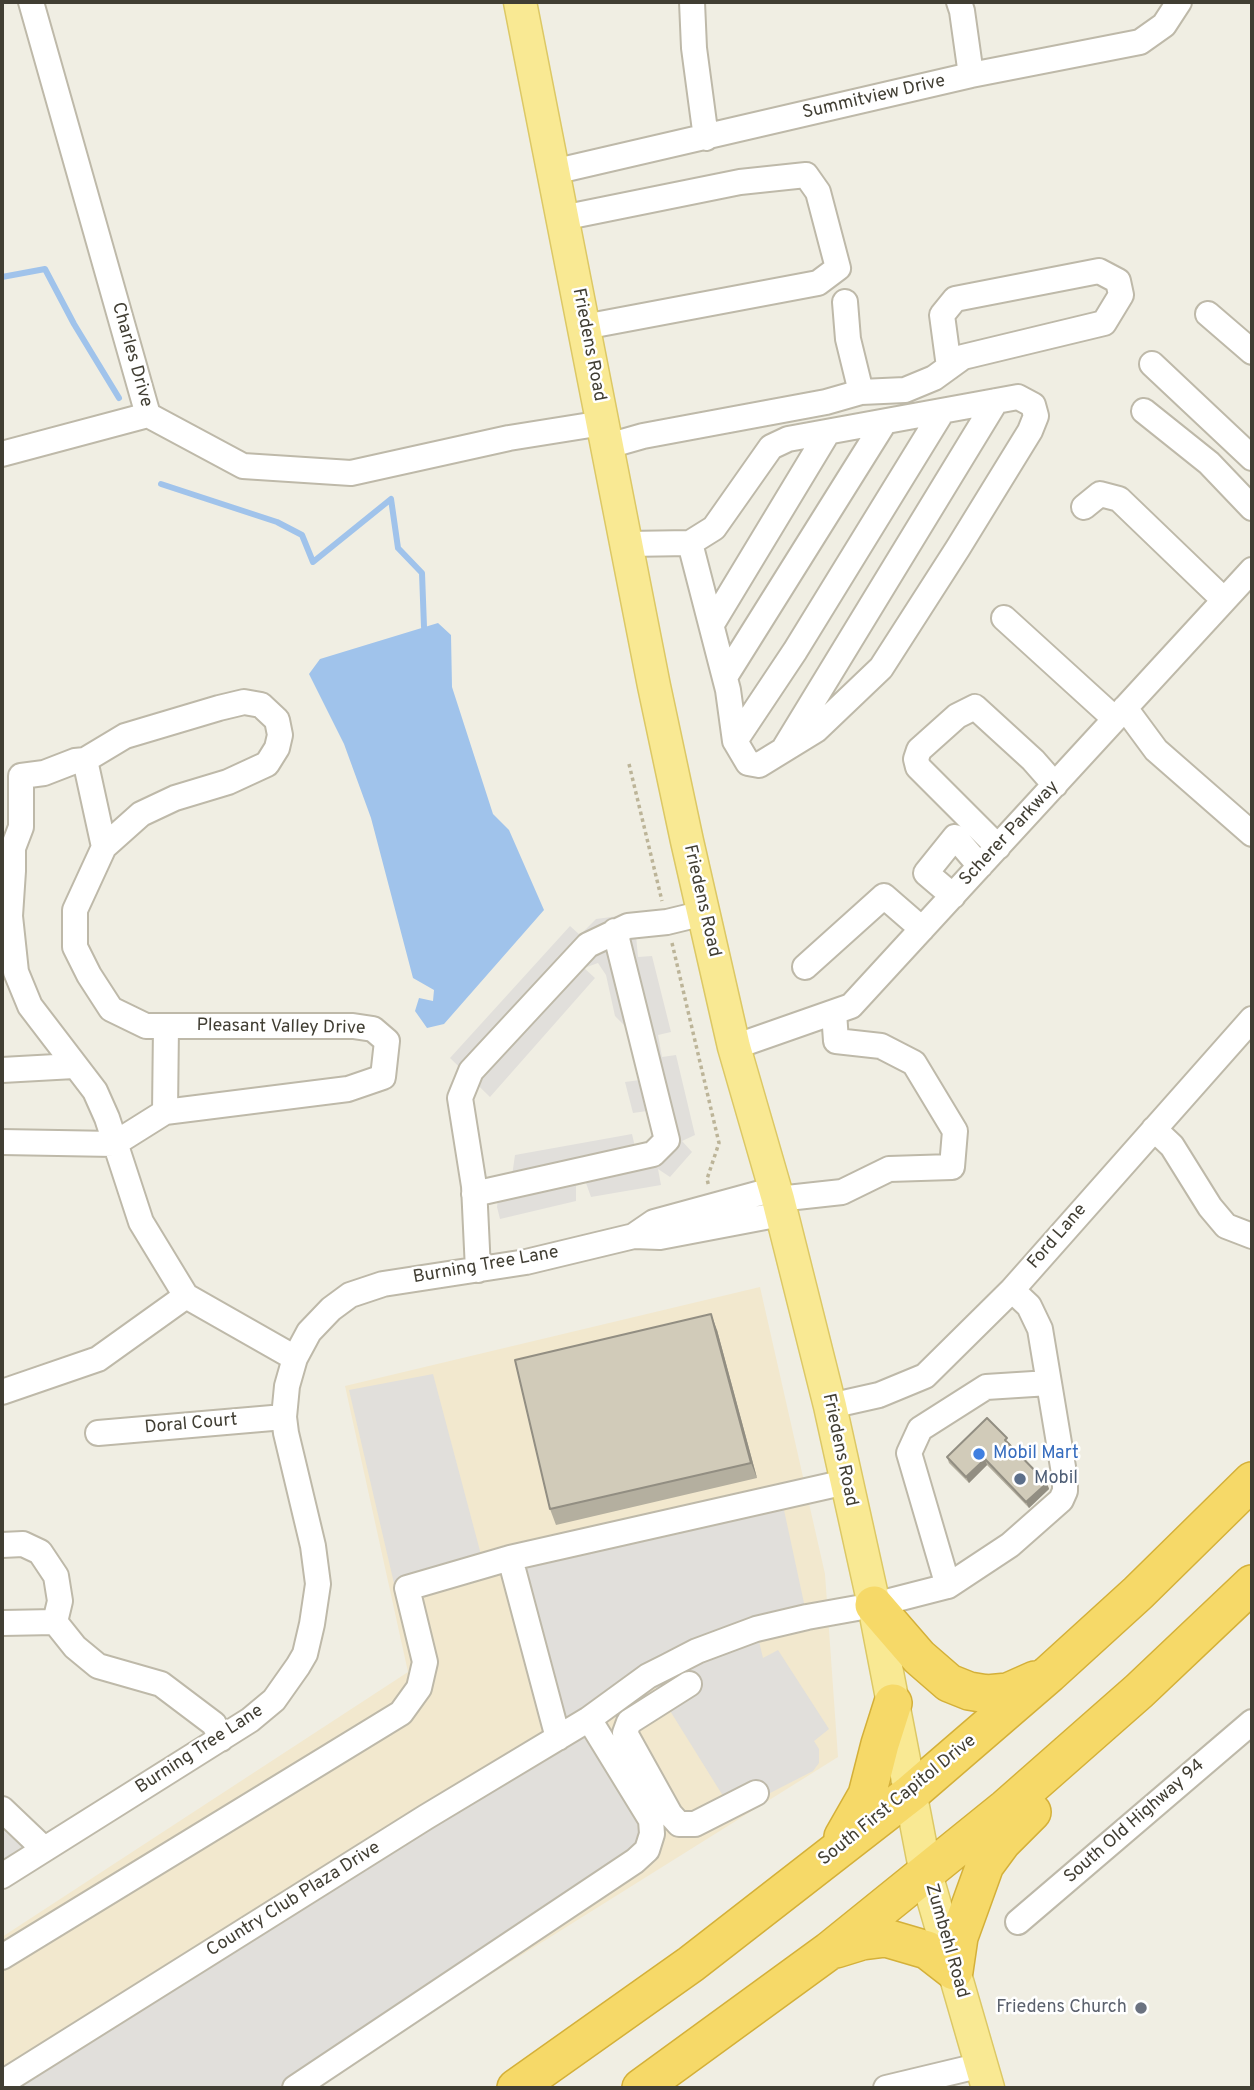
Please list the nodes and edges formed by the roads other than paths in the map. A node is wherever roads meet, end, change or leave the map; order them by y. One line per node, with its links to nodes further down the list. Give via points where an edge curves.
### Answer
1 (31, 2): 20 (street, Charles Drive)
2 (520, 2): 8 (main road, Friedens Road)
3 (692, 2): 7 (street)
4 (959, 2): 6 (street)
5 (1179, 2): 6 (street, Summitview Drive, via 1164,25 1140,42)
6 (971, 75): 7 (street, Summitview Drive)
7 (706, 138): 8 (street, Summitview Drive)
8 (553, 172): 9 (main road, Friedens Road)
9 (562, 218): 12 (main road, Friedens Road); 12 (street, via 740,182 806,175 817,192 838,268 818,283)
10 (845, 302): 16 (street, via 848,339)
11 (1208, 314): 13 (street)
12 (584, 327): 23 (main road, Friedens Road)
13 (1252, 352)
14 (1152, 364): 25 (street)
15 (949, 367): 15 (street, Charles Drive, via 963,357 1104,323 1121,295 1118,281 1099,271 955,299 942,315); 16 (street, Charles Drive, via 905,390)
16 (861, 392): 23 (street, Charles Drive, via 643,436)
17 (996, 401): 19 (street); 37 (street); 37 (street, via 1018,397 1033,405 1036,416 966,537 881,668 816,730)
18 (1144, 411): 27 (street, via 1209,463)
19 (942, 412): 21 (street); 36 (street)
20 (148, 415): 23 (street, Charles Drive, via 243,466 351,473 509,438); 24 (street)
21 (884, 422): 22 (street); 34 (street)
22 (828, 432): 28 (street, via 771,447 714,528); 33 (street)
23 (606, 434): 29 (main road, Friedens Road)
24 (2, 454)
25 (1252, 458)
26 (1084, 507): 31 (street, via 1100,494 1119,499)
27 (1252, 508)
28 (691, 543): 29 (street); 33 (street)
29 (627, 544): 47 (main road, Friedens Road)
30 (1252, 570): 31 (street, Scherer Parkway)
31 (1224, 600): 35 (street, Scherer Parkway)
32 (1004, 618): 35 (street)
33 (712, 624): 34 (street)
34 (725, 677): 36 (street)
35 (1120, 713): 40 (street, Scherer Parkway); 41 (street)
36 (735, 741): 37 (street, via 748,763 760,765)
37 (783, 751)
38 (85, 760): 39 (street, Pleasant Valley Drive, via 44,774); 42 (street); 42 (street, Pleasant Valley Drive, via 125,736 244,702 261,705 276,720 280,734 267,764 141,814)
39 (12, 774): 44 (street, Pleasant Valley Drive, via 21,827)
40 (1055, 785): 43 (street, Scherer Parkway); 43 (street, via 975,707 957,716 919,750 918,767)
41 (1252, 834)
42 (104, 847): 53 (street, Pleasant Valley Drive, via 75,910 75,947 111,1009 146,1026)
43 (998, 847): 45 (street, Scherer Parkway)
44 (7, 848): 56 (street, Pleasant Valley Drive, via 13,871 10,916 16,972 30,1006)
45 (980, 866): 46 (street, Scherer Parkway); 46 (street, via 956,837 926,873)
46 (953, 896): 48 (street, Scherer Parkway)
47 (704, 913): 49 (street); 55 (main road, Friedens Road)
48 (922, 929): 50 (street, via 884,896); 51 (street, Scherer Parkway, via 851,1006)
49 (615, 931): 62 (street, via 588,945 471,1072 460,1098); 62 (street, via 667,1140 653,1154)
50 (805, 967)
51 (834, 1012): 55 (street, Scherer Parkway); 63 (street, Burning Tree Lane, via 836,1041 881,1045 914,1063 955,1131 952,1167 889,1169 842,1192)
52 (1252, 1019): 54 (street, Ford Lane)
53 (166, 1026): 58 (street); 58 (street, Pleasant Valley Drive, via 353,1026 373,1028 387,1041 383,1077 348,1089)
54 (1244, 1045): 59 (street, Ford Lane)
55 (734, 1047): 63 (main road, Friedens Road)
56 (74, 1066): 57 (street); 61 (street, Pleasant Valley Drive, via 95,1091)
57 (2, 1070)
58 (165, 1112): 61 (street, Pleasant Valley Drive)
59 (1154, 1129): 64 (street, via 1172,1146 1226,1226); 66 (street, Ford Lane)
60 (2, 1142): 61 (street)
61 (114, 1144): 67 (street, Pleasant Valley Drive, via 141,1222)
62 (474, 1194): 65 (street)
63 (778, 1201): 65 (street, Burning Tree Lane, via 654,1222 634,1236); 71 (main road, Friedens Road)
64 (1252, 1236)
65 (478, 1270): 68 (street, Burning Tree Lane, via 383,1284 350,1295 309,1332)
66 (1012, 1290): 69 (street, Country Club Plaza Drive, via 1029,1306 1040,1329); 71 (street, Ford Lane, via 925,1376 879,1395)
67 (186, 1296): 68 (street, Pleasant Valley Drive); 70 (street, via 98,1359)
68 (295, 1357): 72 (street, Burning Tree Lane, via 286,1386)
69 (1049, 1383): 79 (street, Country Club Plaza Drive, via 1065,1479 1061,1500 1010,1545); 79 (street, via 986,1387 920,1429 909,1453)
70 (2, 1392)
71 (830, 1406): 75 (main road, Friedens Road)
72 (284, 1417): 73 (street, Doral Court); 89 (street, Burning Tree Lane, via 313,1546 317,1584 312,1624 304,1654 274,1700)
73 (98, 1433)
74 (1252, 1481): 83 (highway, South First Capitol Drive)
75 (846, 1482): 77 (street); 80 (main road, Friedens Road)
76 (2, 1545): 81 (street, via 23,1544 40,1552 56,1576 60,1601)
77 (510, 1559): 88 (street); 100 (street, via 407,1588 425,1662 419,1688 401,1713)
78 (1252, 1584): 90 (highway)
79 (948, 1586): 80 (street, Country Club Plaza Drive)
80 (874, 1605): 83 (highway, via 919,1657 949,1683 969,1691 1008,1692); 85 (main road, Friedens Road); 86 (street, Country Club Plaza Drive, via 756,1629 710,1646 649,1676)
81 (55, 1622): 82 (street); 89 (street, via 98,1666 161,1684 214,1724)
82 (2, 1623)
83 (1049, 1674): 92 (highway, South First Capitol Drive)
84 (689, 1684): 91 (street, via 629,1722 625,1733 670,1814 679,1824 695,1824)
85 (893, 1703): 92 (main road, Friedens Road); 95 (highway, via 867,1795)
86 (589, 1720): 88 (street, Country Club Plaza Drive); 104 (street, via 651,1820 647,1850)
87 (1252, 1722): 98 (street, South Old Highway 94)
88 (558, 1738): 103 (street, Country Club Plaza Drive)
89 (221, 1739): 94 (street, Burning Tree Lane)
90 (1073, 1751): 96 (highway); 101 (highway, via 1045,1798 985,1865 959,1937)
91 (755, 1793)
92 (911, 1793): 95 (highway, South First Capitol Drive); 96 (main road, Zumbehl Road)
93 (2, 1808): 94 (street)
94 (44, 1849): 97 (street, Burning Tree Lane)
95 (826, 1860): 105 (highway, South First Capitol Drive, via 650,1994)
96 (926, 1874): 99 (highway); 101 (main road, Zumbehl Road)
97 (2, 1876)
98 (1018, 1922)
99 (829, 1951): 101 (highway, via 886,1938 927,1950); 106 (highway)
100 (2, 1957)
101 (954, 1971): 102 (main road, Zumbehl Road)
102 (985, 2077): 107 (street)
103 (2, 2083)
104 (295, 2088)
105 (516, 2088)
106 (640, 2088)
107 (886, 2088)

